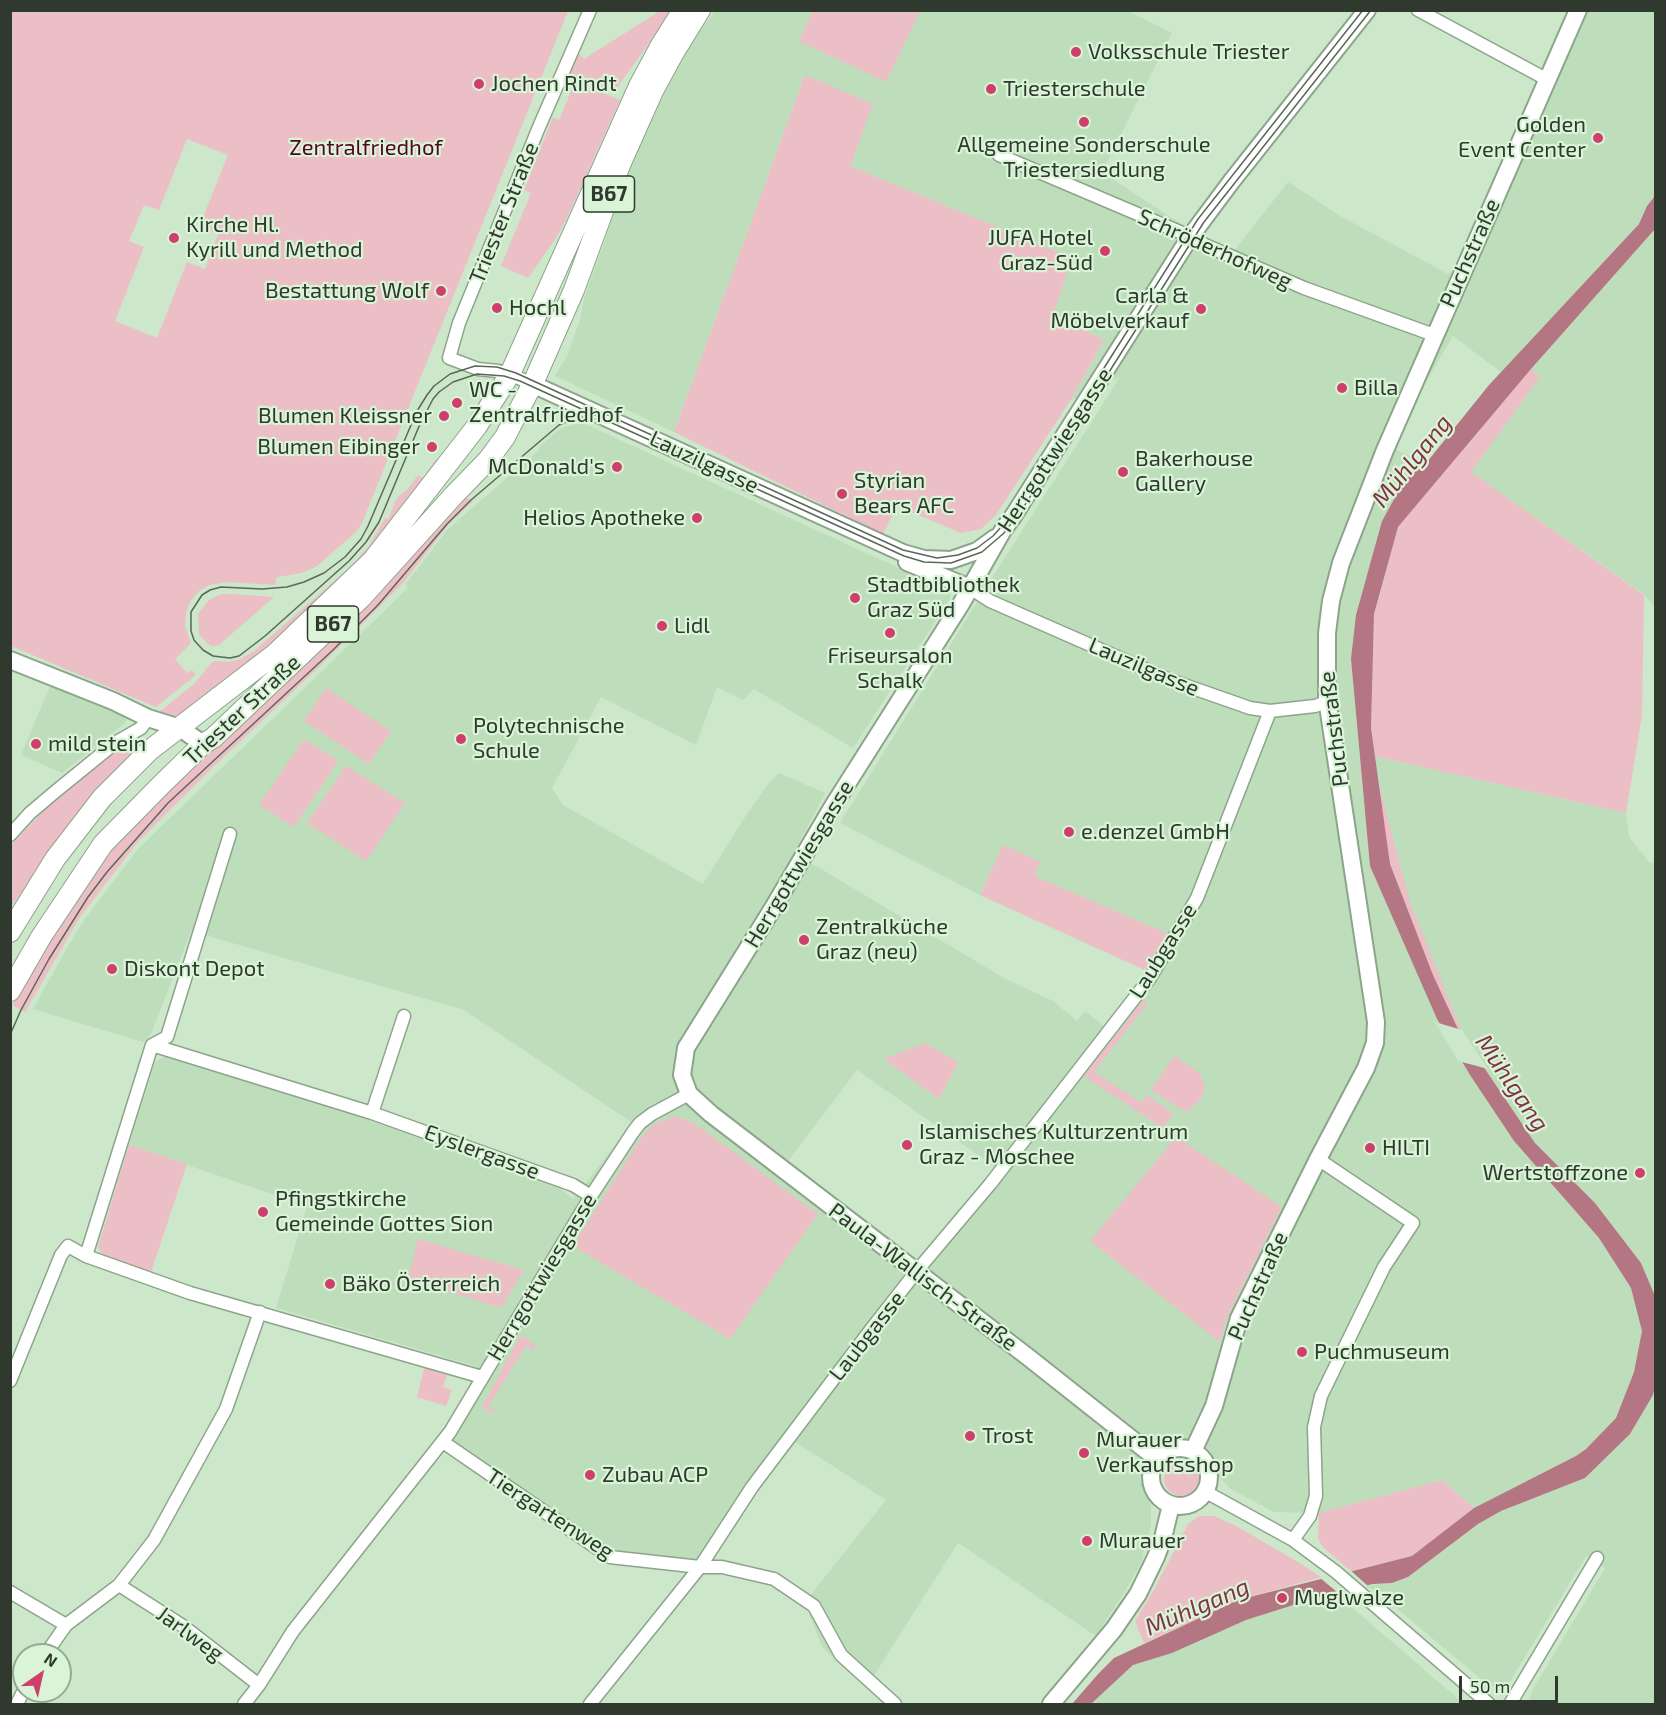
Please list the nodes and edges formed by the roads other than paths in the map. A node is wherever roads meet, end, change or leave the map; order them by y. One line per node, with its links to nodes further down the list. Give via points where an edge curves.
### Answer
1 (590, 10): 11 (street, Triester Straße, via 459,323 449,358 478,369)
2 (683, 10): 11 (main road, Triester Straße / B67, via 639,86)
3 (700, 10): 12 (main road, Triester Straße / B67, via 658,82 620,165 574,290)
4 (1367, 10): 9 (street, Herrgottwiesgasse)
5 (1418, 10): 7 (street)
6 (1578, 10): 7 (street, Puchstraße)
7 (1548, 81): 10 (street, Puchstraße)
8 (999, 155): 9 (street, Schröderhofweg)
9 (1190, 237): 10 (street, Schröderhofweg, via 1304,288); 13 (street, Herrgottwiesgasse)
10 (1434, 336): 18 (street, Puchstraße, via 1341,563 1327,633)
11 (510, 374): 12 (street, Triester Straße); 21 (main road, Triester Straße / B67, via 477,426 372,560 275,654)
12 (532, 384): 14 (street, Lauzilgasse); 22 (main road, Triester Straße / B67, via 510,429 488,460 361,598)
13 (1003, 530): 15 (street, Lauzilgasse, via 982,549); 16 (street, Herrgottwiesgasse)
14 (875, 542): 15 (street, Lauzilgasse, via 924,559); 16 (street, Lauzilgasse, via 896,557)
15 (965, 556): 16 (street, via 972,565)
16 (970, 588): 19 (street, Lauzilgasse, via 990,601 1170,680 1250,708); 29 (street, Herrgottwiesgasse, via 686,1048 682,1075)
17 (10, 660): 20 (street)
18 (1327, 702): 19 (street, Lauzilgasse); 31 (street, Puchstraße, via 1376,1022 1375,1043 1366,1068)
19 (1270, 711): 34 (street, Laubgasse, via 1197,898 1150,978 991,1183)
20 (148, 718): 21 (street); 24 (street, via 141,728 115,743 56,790)
21 (180, 728): 22 (street); 25 (main road, Triester Straße / B67, via 150,750 102,798 55,859)
22 (203, 744): 26 (main road, Triester Straße / B67, via 104,844)
23 (230, 834): 28 (street, via 166,1037)
24 (10, 835)
25 (10, 932)
26 (10, 991)
27 (404, 1016): 30 (street)
28 (152, 1045): 30 (street, Eyslergasse); 33 (street)
29 (689, 1094): 32 (street, Herrgottwiesgasse, via 640,1123); 34 (street, Paula-Wallisch-Straße)
30 (372, 1113): 32 (street, Eyslergasse, via 573,1185)
31 (1318, 1159): 39 (street, Puchstraße, via 1239,1318 1214,1406); 43 (street, via 1413,1223 1384,1268 1321,1396 1314,1427 1316,1496 1310,1516)
32 (591, 1196): 36 (street, Herrgottwiesgasse)
33 (86, 1256): 35 (street, via 190,1293); 37 (street, via 68,1246 62,1255)
34 (916, 1272): 40 (street, Paula-Wallisch-Straße); 45 (street, Laubgasse, via 752,1487)
35 (260, 1312): 36 (street); 46 (street, via 226,1409 154,1540)
36 (482, 1377): 38 (street, Herrgottwiesgasse)
37 (10, 1381)
38 (443, 1442): 45 (street, Tiergartenweg, via 608,1556); 50 (street, Herrgottwiesgasse, via 293,1631)
39 (1193, 1451): 40 (street, via 1177,1448); 41 (street, via 1209,1472)
40 (1157, 1459): 42 (street, via 1151,1475 1154,1490)
41 (1206, 1492): 42 (street, via 1189,1505); 43 (street)
42 (1170, 1505): 54 (street, via 1160,1547 1138,1594)
43 (1293, 1540): 55 (street, via 1336,1572)
44 (1597, 1558): 56 (street)
45 (700, 1567): 52 (street, Laubgasse); 53 (street, Tiergartenweg, via 722,1567 774,1579 799,1595 814,1606 842,1655)
46 (119, 1585): 48 (street); 50 (street, Jarlweg, via 183,1626)
47 (10, 1592): 48 (street)
48 (66, 1625): 49 (street)
49 (53, 1643)
50 (259, 1685): 51 (street, Herrgottwiesgasse)
51 (244, 1704)
52 (590, 1704)
53 (895, 1704)
54 (1051, 1704)
55 (1489, 1704)
56 (1510, 1704)

